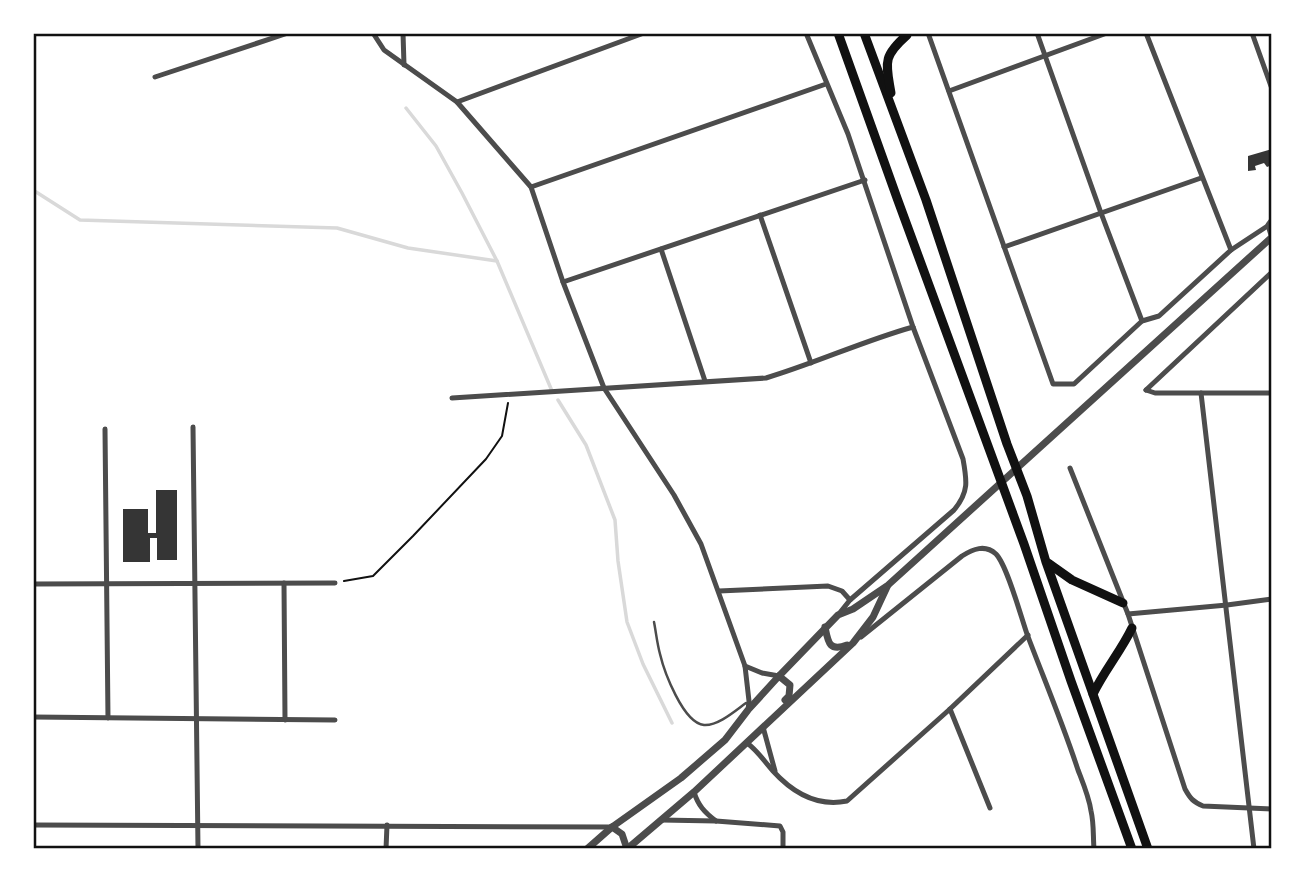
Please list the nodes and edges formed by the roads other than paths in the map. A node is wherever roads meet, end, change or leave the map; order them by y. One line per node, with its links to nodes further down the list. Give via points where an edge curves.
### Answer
1 (288, 33): 16 (street)
2 (403, 33): 15 (street)
3 (644, 33): 20 (street)
4 (806, 33): 17 (street)
5 (838, 33): 94 (main road)
6 (864, 33): 21 (main road)
7 (928, 33): 19 (street)
8 (1037, 33): 14 (street)
9 (1107, 33): 14 (street)
10 (1146, 33): 22 (street)
11 (1252, 33): 18 (street)
12 (905, 34): 21 (main road, via 887,63)
13 (375, 36): 15 (street, via 384,50)
14 (1045, 57): 19 (street); 25 (street)
15 (404, 65): 20 (street)
16 (155, 77)
17 (826, 84): 23 (street); 24 (street)
18 (1272, 89)
19 (949, 91): 29 (street)
20 (457, 102): 24 (street)
21 (898, 122): 45 (main road)
22 (1201, 178): 25 (street); 31 (street)
23 (865, 180): 26 (street); 35 (street)
24 (531, 187): 33 (street)
25 (1101, 213): 29 (street); 34 (street)
26 (760, 215): 30 (street); 36 (street)
27 (1271, 223): 28 (street); 31 (street)
28 (1272, 236): 51 (street)
29 (1004, 247): 34 (street, via 1053,384 1074,384)
30 (661, 248): 33 (street); 37 (street)
31 (1231, 250): 34 (street, via 1159,316)
32 (1272, 272): 39 (street, via 1146,390)
33 (563, 282): 38 (street)
34 (1142, 321)
35 (913, 327): 36 (street); 54 (street, via 963,459 966,490 954,510)
36 (811, 363): 37 (street, via 766,378)
37 (705, 381): 38 (street)
38 (604, 388): 41 (street); 52 (street, via 674,495 701,544)
39 (1201, 393): 40 (street); 56 (street)
40 (1272, 393)
41 (453, 398)
42 (193, 427): 50 (street)
43 (105, 429): 49 (street)
44 (1070, 468): 55 (street)
45 (1046, 562): 55 (main road, via 1072,580); 66 (main road)
46 (284, 583): 47 (street); 50 (street); 73 (street)
47 (335, 583)
48 (33, 584): 49 (street)
49 (106, 584): 50 (street); 71 (street)
50 (195, 584): 72 (street)
51 (887, 586): 58 (street); 63 (street, via 873,617)
52 (719, 591): 54 (street, via 828,586); 64 (street)
53 (1272, 599): 56 (street)
54 (850, 600): 58 (street)
55 (1123, 603): 57 (street)
56 (1227, 605): 57 (street); 80 (street)
57 (1128, 614): 61 (street)
58 (838, 615): 60 (street)
59 (654, 621): 67 (lane, via 659,653 688,716 707,725)
60 (825, 627): 63 (street, via 831,647); 65 (street)
61 (1132, 628): 66 (main road); 80 (street, via 1190,798 1203,806)
62 (1028, 635): 63 (street, via 999,558 980,548 962,556); 68 (street); 93 (street, via 1092,812)
63 (853, 643): 69 (street)
64 (746, 667): 65 (street); 67 (street)
65 (779, 676): 67 (street); 69 (street, via 790,685 789,696)
66 (1093, 694): 95 (main road)
67 (749, 705): 87 (street, via 725,740)
68 (950, 709): 77 (street, via 847,801 828,804 807,797); 79 (street)
69 (775, 714): 75 (street)
70 (33, 717): 71 (street)
71 (108, 718): 72 (street)
72 (197, 718): 73 (street); 86 (street)
73 (285, 720): 74 (street)
74 (335, 720)
75 (763, 727): 76 (street); 77 (street)
76 (747, 743): 77 (street); 78 (street)
77 (776, 774)
78 (694, 792): 82 (street); 83 (street, via 697,803)
79 (990, 808)
80 (1251, 809): 81 (street); 96 (street)
81 (1272, 809)
82 (661, 820): 83 (street); 91 (street)
83 (716, 821): 92 (street, via 780,826)
84 (33, 825): 86 (street)
85 (387, 825): 86 (street); 87 (street); 89 (street)
86 (198, 827): 88 (street)
87 (612, 827): 90 (street); 91 (street, via 622,834)
88 (198, 849)
89 (386, 849)
90 (587, 849)
91 (627, 849)
92 (783, 849)
93 (1094, 849)
94 (1130, 849)
95 (1149, 849)
96 (1254, 849)

